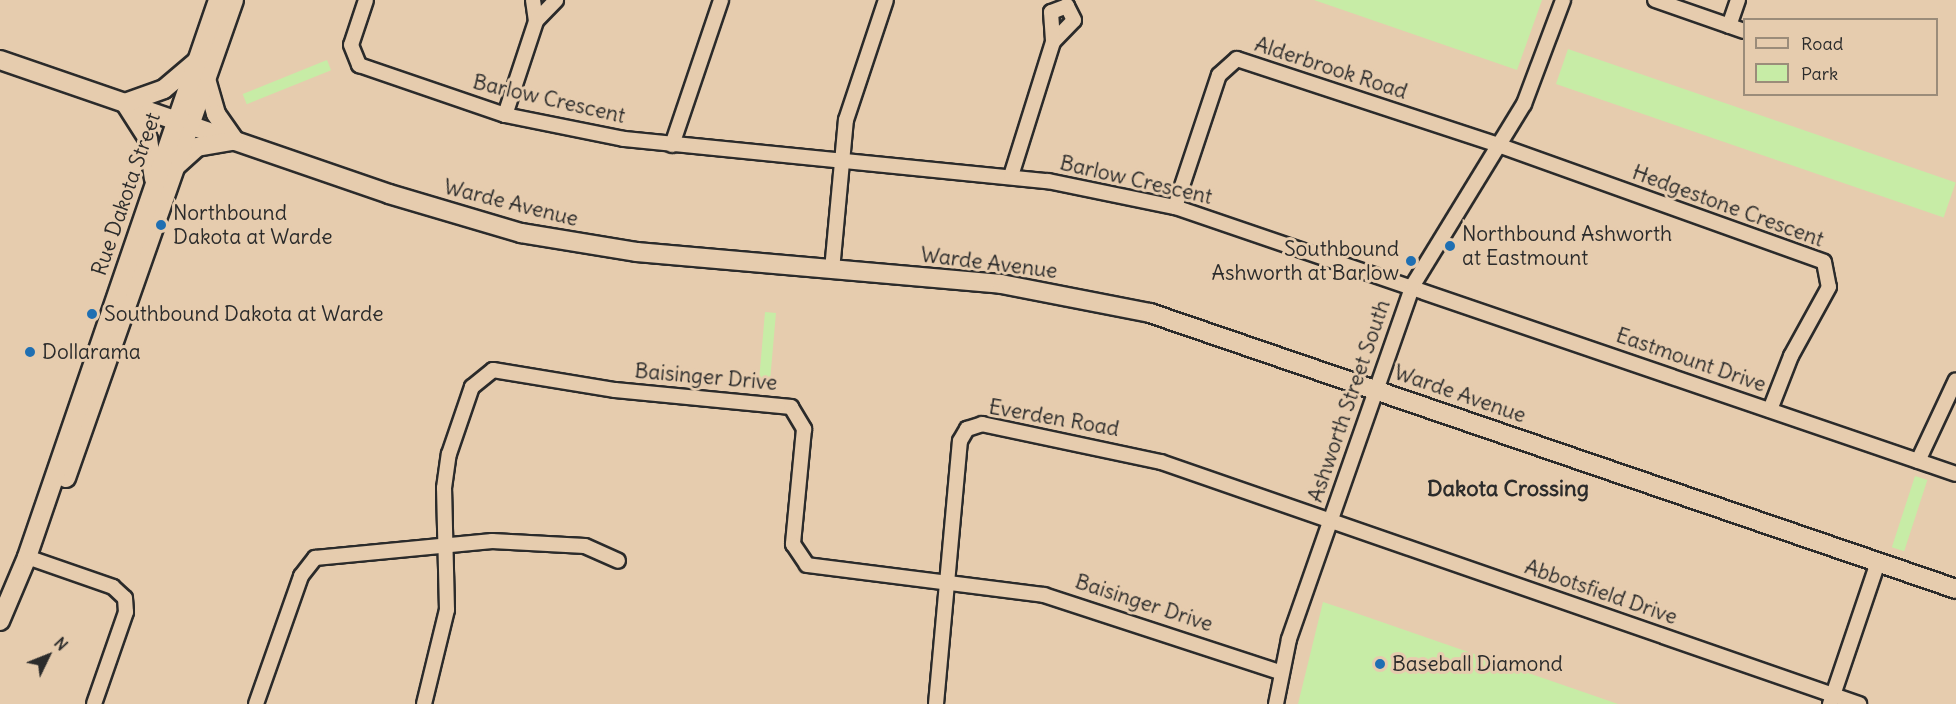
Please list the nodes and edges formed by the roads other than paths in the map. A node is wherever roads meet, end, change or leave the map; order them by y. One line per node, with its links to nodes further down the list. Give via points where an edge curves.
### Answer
1 (218, 0): 16 (main road, Rue Dakota Street)
2 (234, 0): 17 (main road, Rue Dakota Street)
3 (366, 0): 19 (street, Barlow Crescent, via 351,45 359,65)
4 (533, 0): 11 (street)
5 (556, 0): 11 (street)
6 (720, 0): 22 (street)
7 (886, 0): 24 (street, via 848,111)
8 (1563, 0): 23 (street, Ashworth Street South, via 1531,90)
9 (1655, 0): 12 (street)
10 (1738, 0): 12 (street)
11 (536, 21): 19 (street)
12 (1730, 26): 13 (street)
13 (1743, 31)
14 (1053, 42): 26 (street)
15 (0, 60): 18 (main road, Warde Avenue)
16 (198, 61): 18 (main road, via 164,89); 20 (main road, Rue Dakota Street)
17 (206, 79): 20 (main road, Rue Dakota Street); 21 (main road, via 216,114)
18 (125, 103): 20 (main road, Warde Avenue); 27 (main road, via 148,139)
19 (505, 115): 22 (street, Barlow Crescent)
20 (182, 123): 21 (main road, Warde Avenue); 25 (main road, Rue Dakota Street); 27 (main road, Rue Dakota Street)
21 (235, 141): 25 (main road, via 196,147); 29 (main road, Warde Avenue, via 521,232 637,252)
22 (672, 145): 24 (street, Barlow Crescent)
23 (1498, 146): 28 (street, Alderbrook Road, via 1238,59 1219,75); 30 (street, Ashworth Street South); 33 (street, Hedgestone Crescent, via 1824,262 1829,287 1791,356)
24 (841, 160): 26 (street, Barlow Crescent); 29 (street)
25 (172, 170): 38 (main road, Rue Dakota Street, via 56,506)
26 (1011, 176): 28 (street, Barlow Crescent)
27 (155, 184): 38 (main road, Rue Dakota Street)
28 (1175, 207): 30 (street, Barlow Crescent)
29 (832, 270): 32 (main road, Warde Avenue, via 1001,284 1111,303)
30 (1413, 285): 32 (street, Ashworth Street South); 33 (street, Eastmount Drive)
31 (1956, 380): 34 (street)
32 (1376, 388): 36 (street, Ashworth Street South); 40 (main road, Warde Avenue)
33 (1770, 410): 34 (street, Eastmount Drive)
34 (1918, 461): 35 (street, Eastmount Drive)
35 (1956, 474)
36 (1330, 520): 41 (street, Everden Road, via 1126,452 982,424 967,429 960,441); 44 (street, Ashworth Street South); 45 (street, Abbotsfield Drive)
37 (446, 543): 39 (street, via 585,546); 41 (street, Baisinger Drive, via 444,489 454,434 476,380 493,370 615,390 791,407 804,429 793,544 801,562); 47 (street, via 315,558 302,571); 48 (street, Baisinger Drive, via 445,628)
38 (27, 557): 43 (main road); 46 (street, via 112,587 125,598 126,612)
39 (618, 561)
40 (1878, 562): 42 (main road, Warde Avenue); 45 (street)
41 (947, 579): 44 (street, Baisinger Drive, via 1092,606); 49 (street, Everden Road)
42 (1956, 589)
43 (0, 621)
44 (1282, 673): 50 (street, Ashworth Street South)
45 (1831, 699): 51 (street, Abbotsfield Drive)
46 (94, 704)
47 (256, 704)
48 (424, 704)
49 (936, 704)
50 (1276, 704)
51 (1859, 704)

